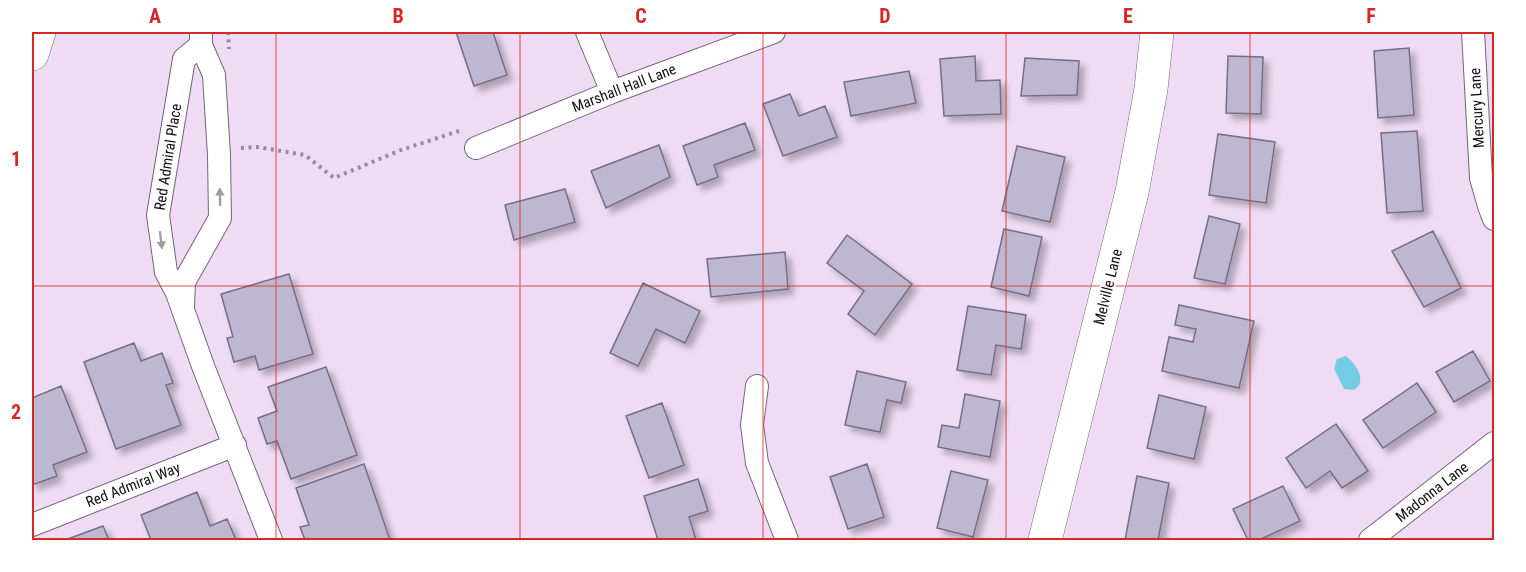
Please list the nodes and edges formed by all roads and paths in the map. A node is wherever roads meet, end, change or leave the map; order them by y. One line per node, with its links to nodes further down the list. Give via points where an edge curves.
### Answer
1 (39, 32): 7 (street)
2 (587, 32): 8 (street)
3 (774, 32): 8 (street, Marshall Hall Lane)
4 (1157, 32): 19 (street, Melville Lane, via 1132,192)
5 (1473, 32): 11 (street, Mercury Lane, via 1481,178)
6 (201, 38): 12 (street, Red Admiral Place, one-way to 6, via 184,282 220,218 214,75); 12 (street, Red Admiral Place, one-way to 12, via 184,59 158,215 166,272)
7 (32, 54)
8 (612, 92): 9 (street, Marshall Hall Lane)
9 (476, 148): 10 (path, via 465,129 334,178 305,155 257,147)
10 (234, 149)
11 (1494, 219)
12 (183, 309): 15 (street, Red Admiral Place)
13 (757, 386): 18 (street, via 753,425 758,462)
14 (1494, 443): 20 (street, Madonna Lane)
15 (235, 445): 16 (street, Red Admiral Way); 17 (street, Red Admiral Place)
16 (32, 525)
17 (271, 540)
18 (787, 540)
19 (1045, 540)
20 (1370, 540)

